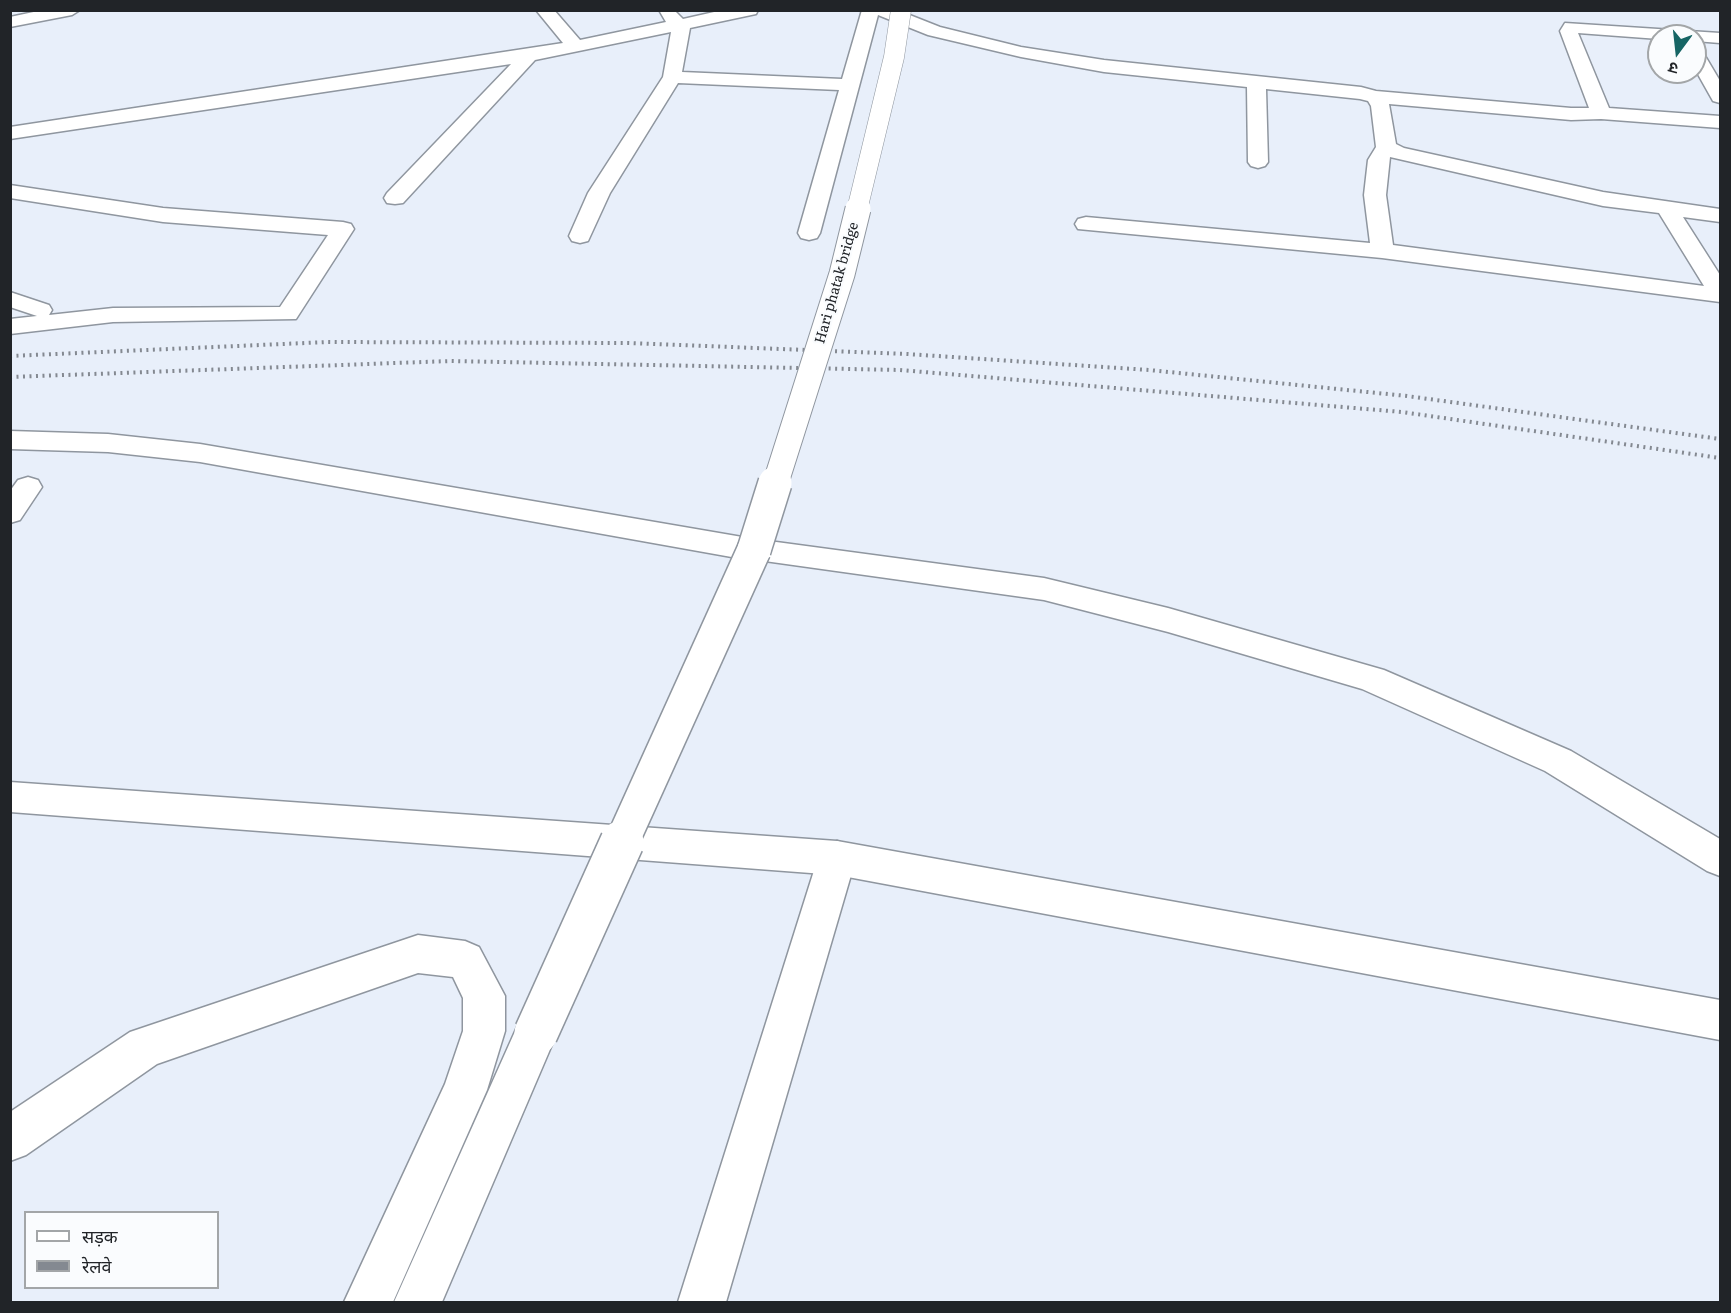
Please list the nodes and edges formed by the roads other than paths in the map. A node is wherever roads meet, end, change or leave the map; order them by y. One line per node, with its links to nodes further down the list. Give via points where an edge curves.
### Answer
1 (72, 10): 8 (street)
2 (544, 10): 11 (street)
3 (665, 10): 9 (street)
4 (750, 10): 9 (street)
5 (871, 10): 16 (street)
6 (880, 10): 15 (street, via 934,31 1021,52)
7 (901, 10): 39 (street, Hari phatak bridge, bridge, via 894,57 842,274)
8 (10, 22)
9 (681, 27): 11 (street); 14 (street)
10 (1647, 32): 19 (street, via 1571,27 1569,31)
11 (576, 47): 12 (street)
12 (529, 56): 21 (street); 25 (street)
13 (1707, 74): 18 (street)
14 (672, 77): 16 (street); 30 (street, via 599,193)
15 (1256, 84): 17 (street); 23 (street)
16 (852, 85): 29 (street)
17 (1375, 97): 19 (street, via 1571,114); 22 (street, via 1382,106)
18 (1720, 97)
19 (1601, 113): 20 (street)
20 (1720, 122)
21 (10, 133)
22 (1386, 147): 26 (street, via 1405,155 1592,197); 31 (street, via 1378,160 1375,195)
23 (1258, 162)
24 (10, 191): 35 (street, via 163,215 343,229 286,314 113,315)
25 (395, 198)
26 (1667, 208): 27 (street); 32 (street)
27 (1720, 215)
28 (1086, 224): 31 (street)
29 (809, 233)
30 (580, 236)
31 (1382, 251): 32 (street)
32 (1720, 294)
33 (10, 299): 34 (street)
34 (40, 310)
35 (10, 327)
36 (10, 440): 39 (street, via 108,443 212,455)
37 (28, 487): 38 (street)
38 (10, 513)
39 (754, 550): 42 (street, via 1044,589 1372,679 1558,761); 46 (street, Hari phatak bridge, bridge)
40 (10, 797): 41 (street)
41 (837, 858): 43 (street); 47 (street)
42 (1720, 859)
43 (1720, 1020)
44 (10, 1139): 45 (street, via 145,1047 418,954 465,960 484,996 484,1031 465,1090)
45 (368, 1302)
46 (418, 1302)
47 (702, 1302)

